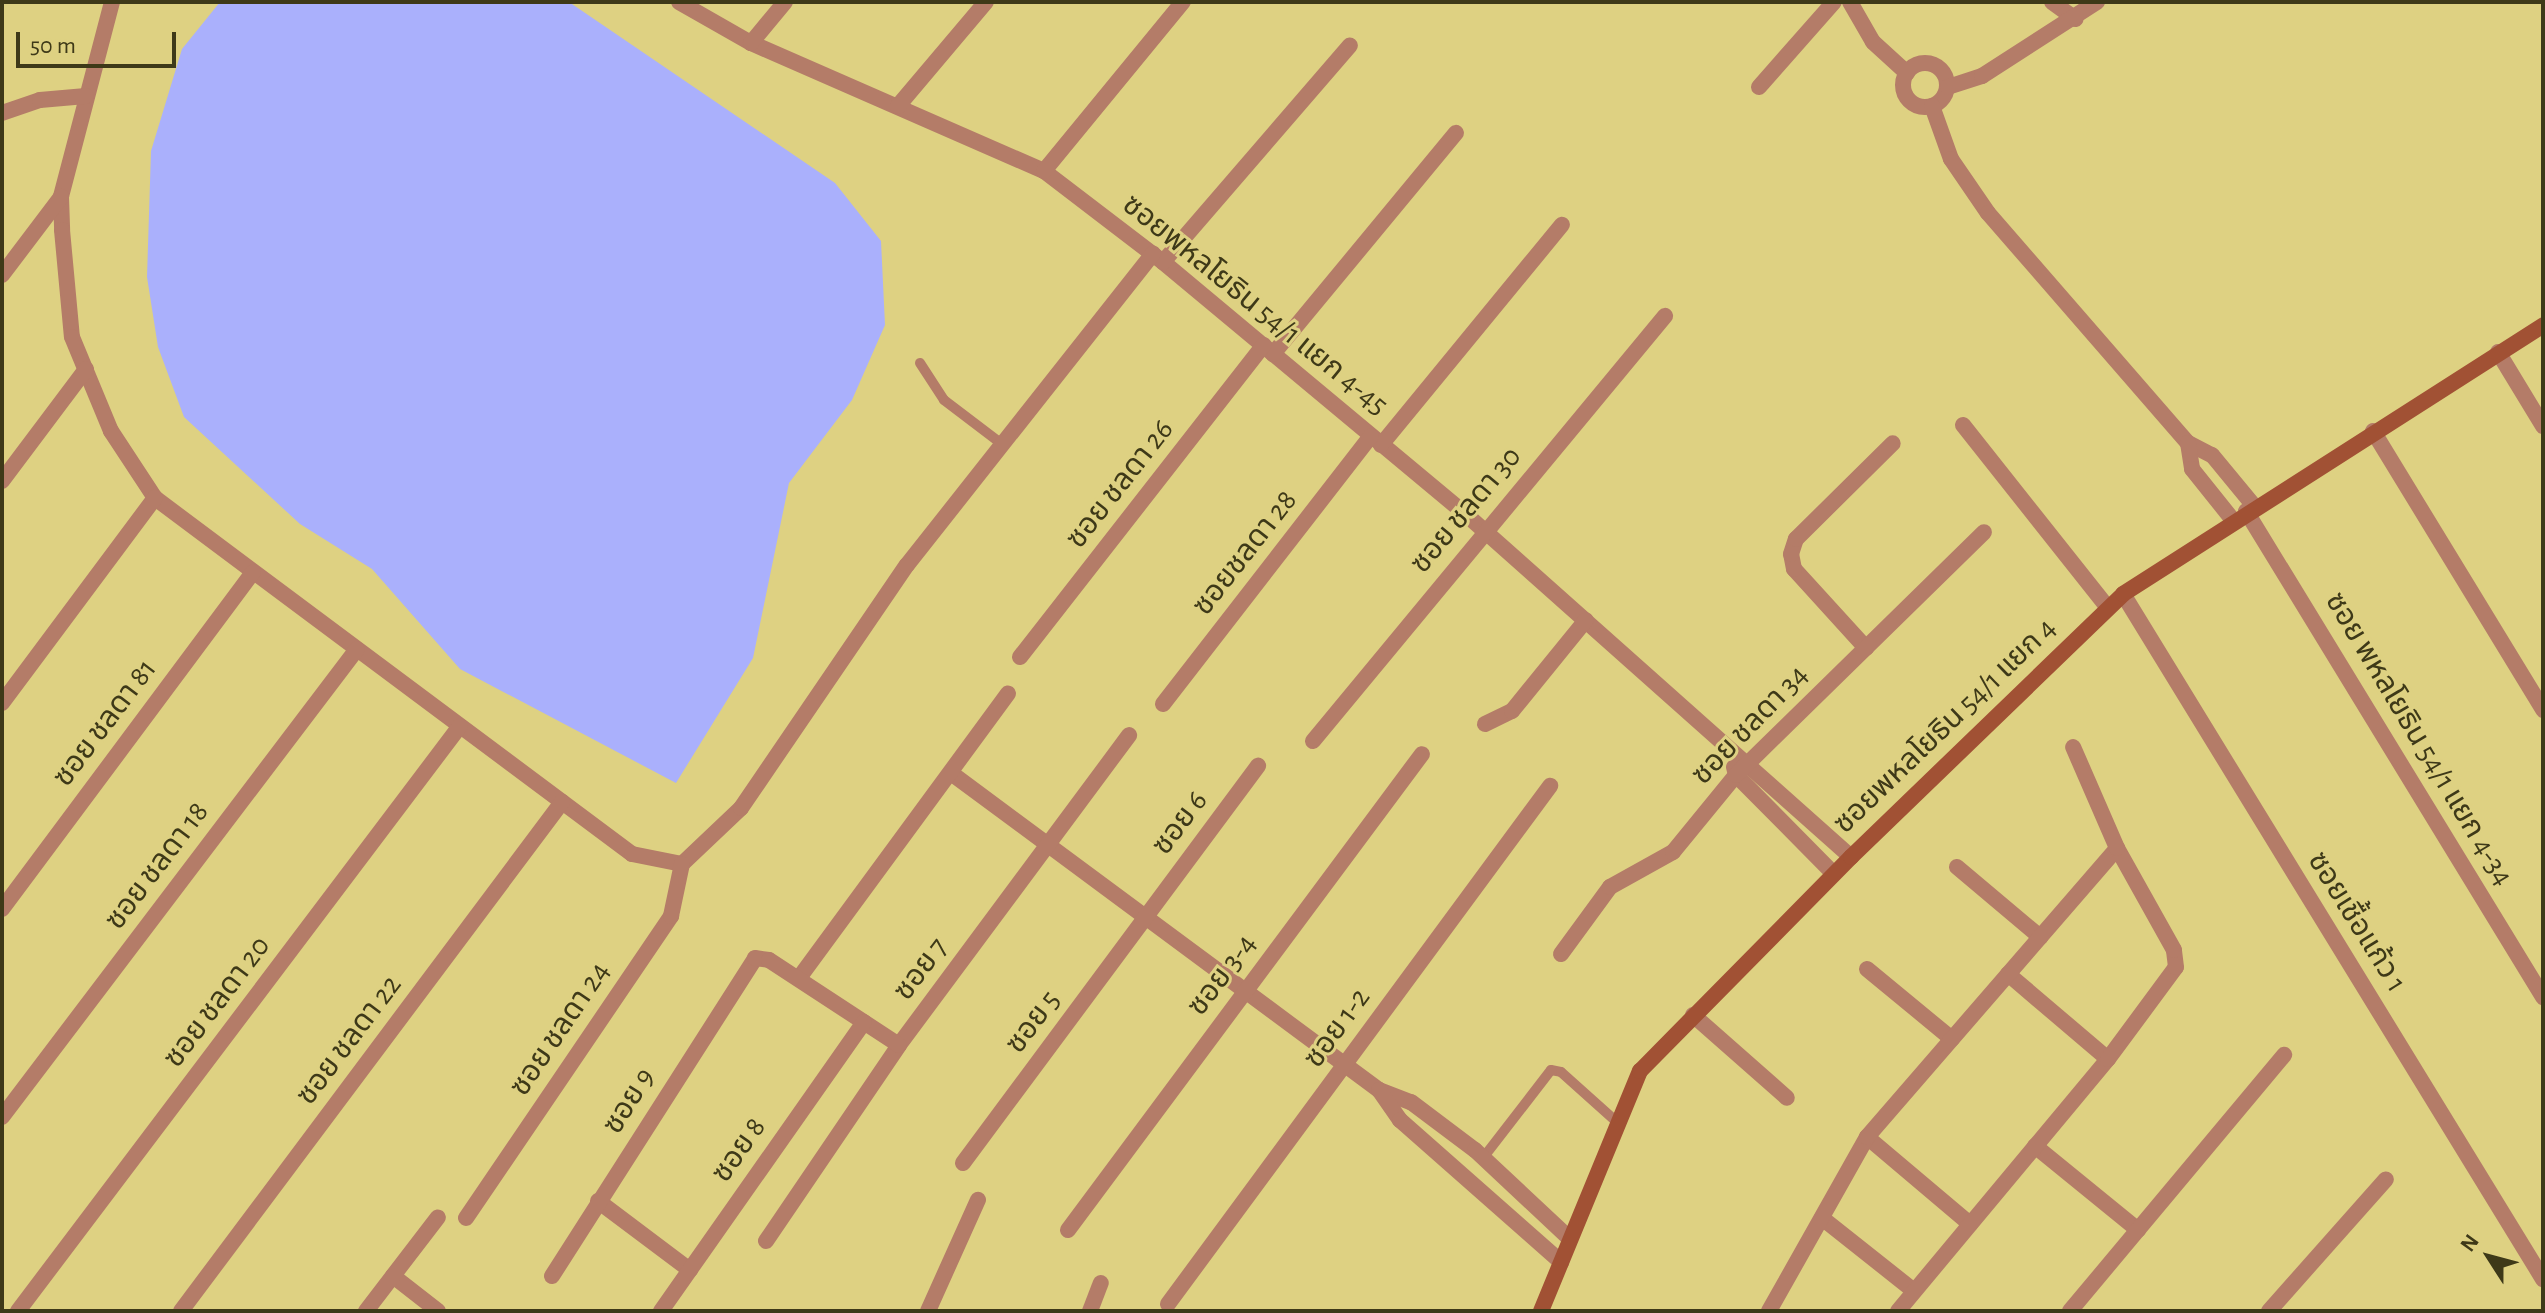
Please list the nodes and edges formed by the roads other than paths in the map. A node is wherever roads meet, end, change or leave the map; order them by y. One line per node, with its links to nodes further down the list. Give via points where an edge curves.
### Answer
1 (112, 2): 16 (street)
2 (679, 2): 11 (street, ซอยพหลโยธิน 54/1 แยก 4-45)
3 (785, 2): 11 (street)
4 (986, 2): 17 (street)
5 (1183, 2): 21 (street)
6 (1834, 2): 14 (street)
7 (1850, 2): 13 (street, via 1873,42)
8 (2052, 2): 10 (street)
9 (2097, 2): 10 (street)
10 (2075, 19): 15 (street, via 1982,76)
11 (751, 43): 17 (street, ซอยพหลโยธิน 54/1 แยก 4-45)
12 (1350, 45): 24 (street)
13 (1907, 73): 15 (street, via 1918,64 1933,63 1944,72); 18 (street, via 1905,95 1917,106)
14 (1759, 87)
15 (1948, 87): 18 (street)
16 (86, 96): 19 (street, via 40,100); 22 (street)
17 (898, 106): 21 (street, ซอยพหลโยธิน 54/1 แยก 4-45)
18 (1932, 106): 37 (street, via 1951,159 1988,213)
19 (2, 113)
20 (1456, 133): 28 (street, ซอย ชลดา 26)
21 (1044, 171): 24 (street, ซอยพหลโยธิน 54/1 แยก 4-45)
22 (61, 197): 25 (street); 31 (street, via 72,337)
23 (1562, 225): 35 (street, ซอยชลดา 28)
24 (1158, 258): 28 (street, ซอยพหลโยธิน 54/1 แยก 4-45); 38 (street)
25 (2, 275)
26 (1665, 316): 42 (street, ซอย ชลดา 30)
27 (2543, 325): 29 (street, ซอยพหลโยธิน 54/1 แยก 4)
28 (1269, 349): 35 (street, ซอยพหลโยธิน 54/1 แยก 4-45); 50 (street, ซอย ชลดา 26)
29 (2498, 352): 33 (street); 34 (street, ซอยพหลโยธิน 54/1 แยก 4)
30 (920, 363): 38 (lane, via 944,400)
31 (86, 369): 39 (street); 40 (street, via 111,431)
32 (1963, 425): 46 (street)
33 (2543, 426)
34 (2373, 431): 41 (street, ซอยพหลโยธิน 54/1 แยก 4); 54 (street)
35 (1376, 441): 42 (street, ซอยพหลโยธิน 54/1 แยก 4-45); 53 (street, ซอยชลดา 28)
36 (1893, 443): 48 (street, via 1796,539 1791,554 1794,569)
37 (2188, 443): 41 (street, via 2212,455); 41 (street, via 2192,469)
38 (1003, 445): 69 (street, via 907,565 741,808)
39 (2, 481)
40 (155, 498): 44 (street); 52 (street)
41 (2244, 512): 45 (street, ซอยพหลโยธิน 54/1 แยก 4); 80 (street, ซอย พหลโยธิน 54/1 แยก 4-34)
42 (1484, 530): 47 (street, ซอยพหลโยธิน 54/1 แยก 4-45); 58 (street, ซอย ชลดา 30)
43 (1984, 532): 48 (street, ซอย ชลดา 34)
44 (253, 572): 49 (street); 72 (street, ซอย ชลดา 81)
45 (2123, 594): 46 (street, ซอยพหลโยธิน 54/1 แยก 4); 111 (street, ซอยเชื้อแก้ว 1)
46 (2107, 607): 68 (street, ซอยพหลโยธิน 54/1 แยก 4)
47 (1586, 620): 55 (street, via 1512,711); 62 (street, ซอยพหลโยธิน 54/1 แยก 4-45, via 1730,750)
48 (1866, 648): 62 (street, ซอย ชลดา 34)
49 (357, 649): 56 (street); 90 (street, ซอย ชลดา 18)
50 (1020, 657)
51 (1008, 694): 63 (street)
52 (2, 703)
53 (1163, 704)
54 (2543, 710)
55 (1485, 724)
56 (460, 726): 65 (street); 116 (street, ซอย ชลดา 20)
57 (1129, 735): 66 (street, ซอย 7)
58 (1313, 741)
59 (2073, 747): 67 (street)
60 (1422, 754): 79 (street, ซอย 3-4)
61 (1258, 766): 73 (street, ซอย 6)
62 (1742, 769): 68 (street); 71 (street); 75 (street, ซอย ชลดา 34, via 1673,852 1610,887)
63 (951, 773): 66 (street); 78 (street)
64 (1550, 786): 87 (street, ซอย 1-2)
65 (562, 802): 69 (street, via 632,854); 117 (street, ซอย ชลดา 22)
66 (1049, 844): 73 (street); 84 (street, ซอย 7)
67 (2117, 848): 74 (street); 86 (street, via 2174,950 2176,967)
68 (1851, 857): 71 (street, ซอยพหลโยธิน 54/1 แยก 4)
69 (682, 864): 100 (street, ซอย ชลดา 24, via 671,916)
70 (1957, 867): 74 (street)
71 (1834, 874): 81 (street, ซอยพหลโยธิน 54/1 แยก 4)
72 (2, 909)
73 (1147, 915): 79 (street); 95 (street, ซอย 5)
74 (2040, 937): 77 (street)
75 (1561, 954)
76 (1867, 969): 83 (street)
77 (2008, 974): 83 (street); 86 (street)
78 (799, 978): 82 (street); 98 (street, ซอย 9, via 755,958)
79 (1246, 989): 87 (street); 103 (street, ซอย 3-4)
80 (2543, 997)
81 (1693, 1015): 89 (street); 91 (street, ซอยพหลโยธิน 54/1 แยก 4, via 1640,1071)
82 (864, 1022): 84 (street); 108 (street, ซอย 8)
83 (1952, 1039): 92 (street)
84 (899, 1045): 106 (street, ซอย 7)
85 (2284, 1055): 104 (street)
86 (2108, 1059): 93 (street)
87 (1345, 1064): 88 (street); 114 (street, ซอย 1-2)
88 (1379, 1090): 94 (street, via 1411,1102); 107 (street, via 1400,1120)
89 (1787, 1098)
90 (2, 1117)
91 (1618, 1123): 94 (lane, via 1561,1072 1551,1070); 105 (street, ซอยพหลโยธิน 54/1 แยก 4)
92 (1867, 1137): 101 (street); 102 (street)
93 (2035, 1146): 102 (street); 104 (street)
94 (1483, 1158): 105 (street)
95 (963, 1163)
96 (2386, 1179): 126 (street)
97 (978, 1200): 121 (street)
98 (598, 1201): 108 (street); 110 (street, ซอย 9)
99 (438, 1217): 109 (street)
100 (466, 1218)
101 (1822, 1218): 113 (street); 124 (street)
102 (1970, 1224): 113 (street)
103 (1068, 1230)
104 (2138, 1230): 125 (street)
105 (1570, 1239): 107 (street, ซอยพหลโยธิน 54/1 แยก 4)
106 (766, 1241)
107 (1561, 1262): 123 (street, ซอยพหลโยธิน 54/1 แยก 4)
108 (690, 1270): 120 (street, ซอย 8)
109 (393, 1276): 118 (street); 119 (street)
110 (552, 1276)
111 (2543, 1279)
112 (1101, 1283): 122 (street)
113 (1914, 1291): 115 (street)
114 (1168, 1304)
115 (1903, 1309)
116 (18, 1311)
117 (181, 1311)
118 (366, 1311)
119 (438, 1311)
120 (661, 1311)
121 (928, 1311)
122 (1090, 1311)
123 (1541, 1311)
124 (1769, 1311)
125 (2070, 1311)
126 (2269, 1311)

